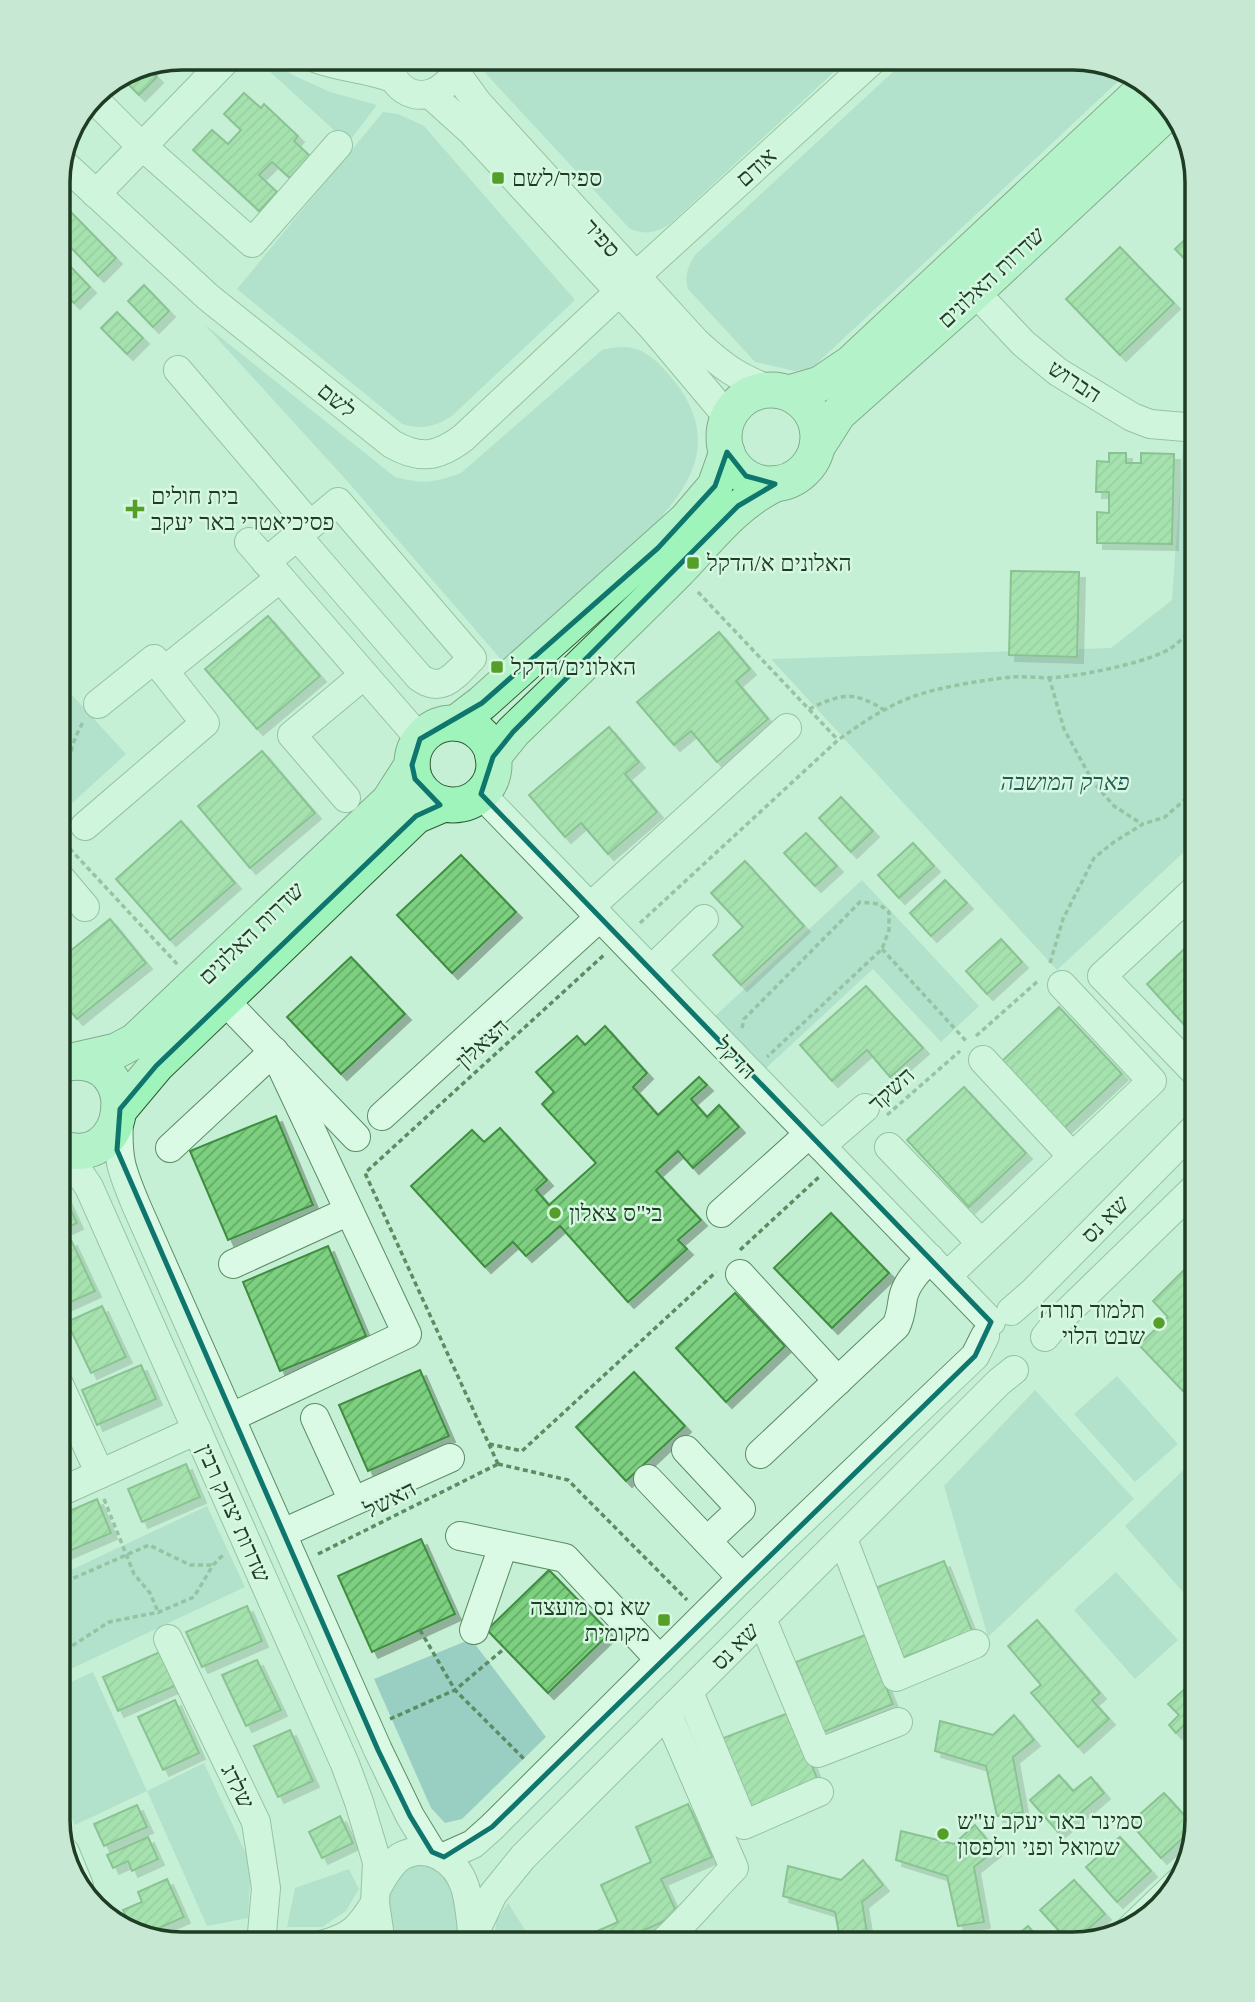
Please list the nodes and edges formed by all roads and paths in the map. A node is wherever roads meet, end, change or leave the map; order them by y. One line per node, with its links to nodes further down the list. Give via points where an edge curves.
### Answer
1 (217, 70): 13 (street)
2 (365, 70): 3 (street)
3 (384, 70)
4 (392, 70): 9 (street, via 404,91)
5 (450, 70): 9 (street, via 447,83)
6 (456, 70): 16 (street, ספיר, via 477,102)
7 (862, 70): 16 (street, אודם)
8 (1140, 93): 19 (main road, שדרות האלונים, via 851,363 820,384)
9 (430, 94): 16 (street, ספיר)
10 (101, 106): 13 (street)
11 (1163, 116): 17 (main road, שדרות האלונים)
12 (338, 145): 13 (street, via 252,243)
13 (142, 146): 15 (street)
14 (71, 170): 15 (street, לשם)
15 (96, 194): 16 (street, לשם, via 238,321 392,444 421,456 439,453 463,438)
16 (628, 284): 19 (street, ספיר, via 728,371); 21 (street, ספיר, via 653,328 722,410)
17 (975, 292): 20 (street, הברוש, via 1058,372 1132,417 1150,424); 22 (main road, שדרות האלונים, via 838,414)
18 (178, 370): 24 (street)
19 (780, 392): 21 (main road, via 757,392 744,398 734,408); 22 (main road, via 800,400 809,410 815,421)
20 (1185, 427)
21 (727, 437): 23 (main road, via 734,466 746,476); 34 (main road, via 715,486 686,520)
22 (817, 447): 23 (main road, via 802,472)
23 (775, 484): 26 (main road, via 738,506)
24 (303, 531): 24 (street, via 428,684 448,681 472,658 338,502); 25 (street)
25 (265, 561): 28 (street); 29 (street)
26 (678, 571): 32 (path); 38 (main road, via 513,732)
27 (1185, 635): 30 (path, הצאלון, via 1172,648 1134,662)
28 (164, 671): 31 (street, via 154,659); 45 (street, via 205,723)
29 (364, 675): 37 (street); 41 (street, via 292,735)
30 (1049, 677): 33 (path, הצאלון, via 962,685 913,696); 44 (path, via 1064,729 1094,782 1114,806)
31 (98, 704): 39 (path, via 83,722)
32 (808, 709): 33 (path, via 851,695); 36 (path)
33 (884, 710): 36 (path, הצאלון)
34 (456, 723): 37 (main road, via 430,730); 38 (main road, via 481,734)
35 (787, 728): 50 (street)
36 (838, 740): 52 (path, הצאלון)
37 (416, 752): 43 (main road, via 415,779 432,799); 56 (main road, שדרות האלונים, via 389,801)
38 (494, 757): 40 (main road, via 489,783)
39 (70, 758)
40 (481, 793): 43 (main road, via 470,801); 50 (street, הדקל)
41 (346, 798)
42 (1185, 800): 44 (path, via 1165,817)
43 (444, 804): 56 (main road, שדרות האלונים, via 416,817)
44 (1143, 824): 55 (path, via 1094,858 1063,919)
45 (85, 826)
46 (70, 848): 56 (path)
47 (70, 889): 49 (street)
48 (1185, 899): 61 (street, via 1101,976)
49 (85, 907)
50 (595, 912): 52 (street, הדקל); 66 (street)
51 (704, 919): 54 (street)
52 (622, 939): 54 (street, הדקל); 90 (path, הצאלון, via 365,1173)
53 (882, 949): 57 (path, via 889,912 878,904 860,902 744,1019); 59 (path); 60 (path)
54 (651, 970): 69 (street, הדקל)
55 (1051, 975): 59 (path, השקד, via 1037,983); 73 (street, via 1152,1081)
56 (211, 993): 58 (street); 62 (main road, שדרות האלונים, via 116,1051); 65 (main road, שדרות האלונים)
57 (741, 1034)
58 (274, 1052): 67 (street); 71 (street); 76 (street)
59 (976, 1052): 64 (path, השקד); 73 (street)
60 (763, 1061)
61 (1185, 1062)
62 (70, 1063)
63 (70, 1064): 65 (main road, via 88,1063 99,1068 115,1086)
64 (876, 1112): 69 (street)
65 (120, 1114): 72 (main road, שדרות האלונים, via 103,1142); 87 (street, שדרות יצחק רבין, via 120,1166)
66 (382, 1116)
67 (356, 1137)
68 (1185, 1138): 82 (street, שא נס, via 1033,1292)
69 (822, 1147): 77 (street); 80 (path); 81 (street, הדקל)
70 (889, 1147): 78 (street)
71 (170, 1148)
72 (70, 1150)
73 (1072, 1156): 78 (street)
74 (70, 1161): 89 (street, שדרות יצחק רבין, via 89,1187)
75 (1185, 1198): 83 (street, שא נס)
76 (349, 1211): 79 (street); 87 (street, via 407,1334)
77 (722, 1213)
78 (981, 1243): 81 (street)
79 (233, 1264)
80 (733, 1264): 85 (street); 90 (path, via 522,1451)
81 (938, 1267): 82 (street, הדקל); 85 (street, via 913,1277 903,1295 903,1312 896,1326)
82 (996, 1323): 83 (street, via 1021,1311 1037,1320); 84 (street, via 989,1355); 106 (street, שא נס, via 975,1356)
83 (1045, 1337): 84 (street, via 1040,1357)
84 (1014, 1370): 101 (street, שא נס)
85 (838, 1381): 92 (street)
86 (70, 1411): 95 (street)
87 (232, 1417): 99 (street, שדרות יצחק רבין)
88 (314, 1418): 98 (street)
89 (197, 1430): 95 (street); 126 (street, שדרות יצחק רבין, via 345,1763 377,1862)
90 (488, 1444): 94 (path)
91 (686, 1450): 102 (street, via 741,1509)
92 (760, 1454)
93 (450, 1458): 98 (street)
94 (498, 1464): 105 (path, האשל); 109 (path, via 568,1480)
95 (97, 1475): 97 (street); 104 (path)
96 (648, 1479): 102 (street)
97 (70, 1487)
98 (353, 1501): 99 (street)
99 (283, 1533): 105 (street, שדרות יצחק רבין)
100 (460, 1536): 103 (street)
101 (843, 1539): 110 (street, שא נס); 114 (street, via 896,1677)
102 (707, 1541): 106 (street)
103 (503, 1546): 112 (street); 117 (street, via 565,1558)
104 (128, 1554): 107 (path); 108 (path); 108 (path, via 149,1545 190,1565 213,1564 194,1597)
105 (297, 1565): 122 (street, שדרות יצחק רבין)
106 (742, 1578): 109 (street, שא נס)
107 (70, 1580)
108 (159, 1612): 113 (path); 115 (path, via 109,1622)
109 (703, 1617): 117 (street, שא נס)
110 (762, 1619): 119 (street, שא נס); 121 (street, via 818,1754)
111 (420, 1630): 118 (path)
112 (474, 1630)
113 (168, 1639): 127 (street, שלדג, via 256,1822 266,1888)
114 (975, 1644)
115 (70, 1647)
116 (505, 1648): 118 (path)
117 (660, 1660): 123 (street, שא נס)
118 (455, 1690): 122 (path); 123 (path)
119 (689, 1692): 120 (street, שא נס); 124 (street, via 744,1825)
120 (667, 1713): 131 (street, שא נס, via 508,1874); 132 (street, via 734,1868)
121 (898, 1722)
122 (369, 1729): 125 (street, שדרות יצחק רבין, via 410,1816)
123 (542, 1777): 125 (street, שא נס, via 473,1844)
124 (819, 1792)
125 (438, 1854): 126 (street, שא נס, via 414,1852 400,1858); 130 (street, שדרות יצחק רבין, via 457,1870 465,1888)
126 (376, 1896): 128 (street, שא נס); 129 (street, שדרות יצחק רבין)
127 (262, 1932)
128 (354, 1932)
129 (380, 1932)
130 (472, 1932)
131 (477, 1932)
132 (675, 1932)

